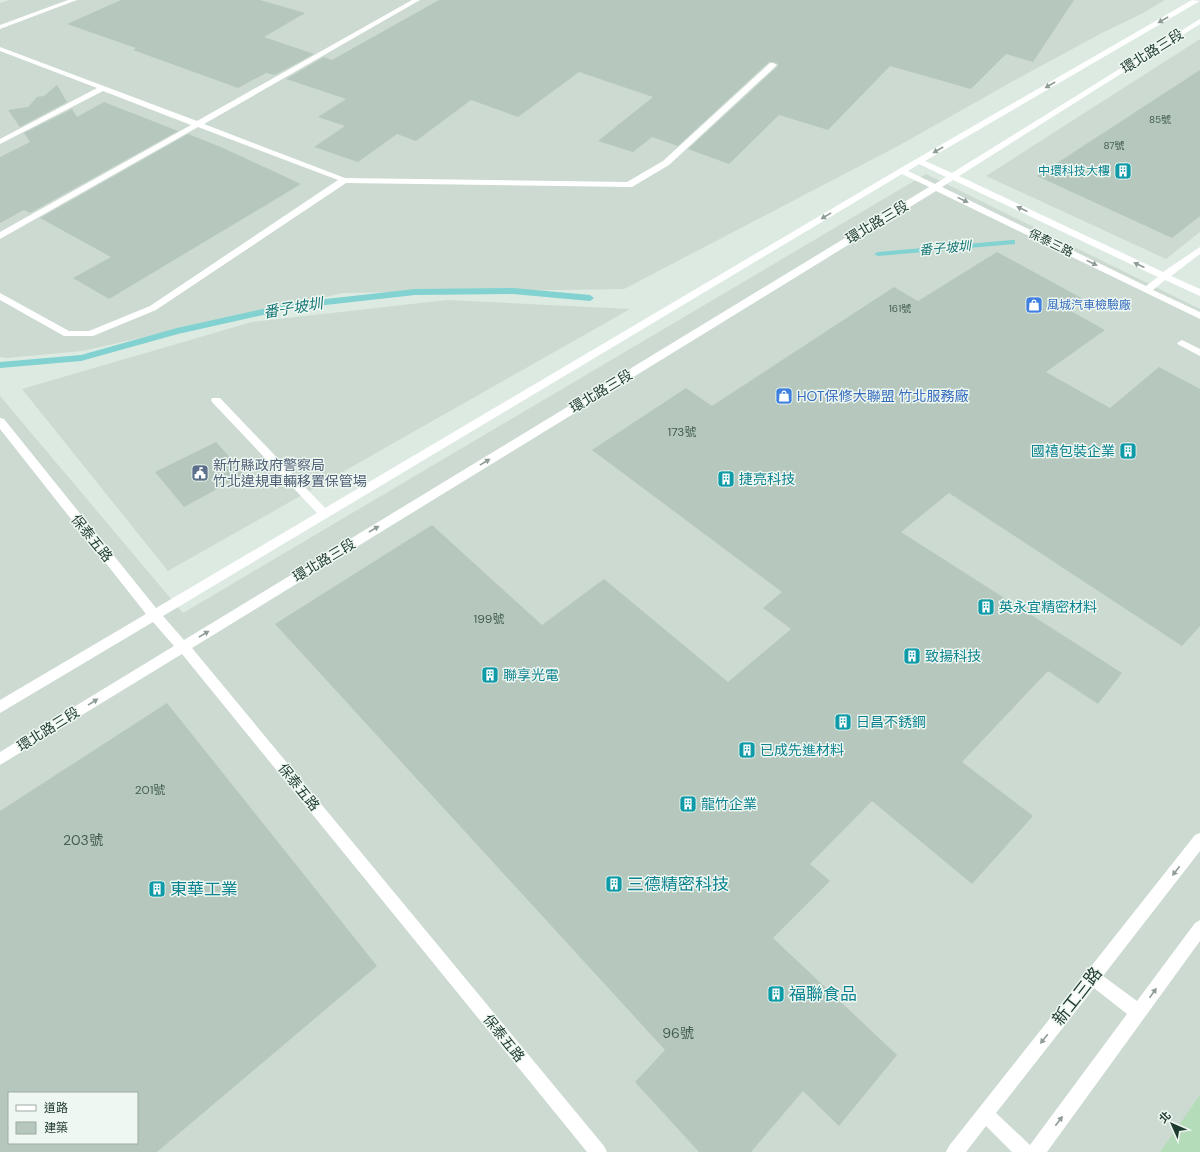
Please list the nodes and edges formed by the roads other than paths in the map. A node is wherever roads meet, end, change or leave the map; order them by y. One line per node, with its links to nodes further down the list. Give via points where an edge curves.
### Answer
1 (74, 0): 5 (street)
2 (417, 0): 9 (street)
3 (1196, 0): 11 (street, 環北路三段, one-way to 11)
4 (1200, 21): 13 (street, 環北路三段)
5 (0, 26)
6 (0, 49): 8 (street)
7 (773, 65): 14 (street, via 666,163 629,185)
8 (103, 88): 9 (street); 10 (street)
9 (200, 124): 14 (street); 16 (street)
10 (0, 142)
11 (919, 161): 12 (street, 環北路三段); 13 (street, 保泰三路)
12 (902, 171): 15 (street, 保泰三路); 27 (street, 環北路三段, one-way to 27)
13 (952, 177): 15 (street, 環北路三段); 18 (street, 保泰三路, one-way to 13)
14 (344, 180): 21 (street, via 154,308 90,334 67,334)
15 (936, 186): 19 (street, 保泰三路, one-way to 19); 29 (street, 環北路三段, one-way to 15)
16 (0, 236)
17 (1200, 250): 18 (street)
18 (1164, 276): 19 (street); 20 (street, 保泰三路)
19 (1147, 290): 22 (street, 保泰三路)
20 (1200, 293)
21 (0, 296)
22 (1200, 316)
23 (1182, 343): 24 (street)
24 (1200, 353)
25 (216, 400): 27 (street)
26 (0, 422): 28 (street, 保泰五路)
27 (325, 515): 28 (street, 環北路三段)
28 (155, 616): 29 (street, 保泰五路); 30 (street, 環北路三段)
29 (183, 646): 31 (street, 環北路三段, one-way to 29); 37 (street, 保泰五路)
30 (0, 707)
31 (0, 759)
32 (1200, 840): 34 (street, 新工三路, one-way to 34)
33 (1200, 928): 35 (street, one-way to 33)
34 (1092, 977): 35 (street); 36 (street, 新工三路, one-way to 36)
35 (1139, 1013): 40 (street, one-way to 35)
36 (985, 1114): 38 (street, 新工三路); 39 (street)
37 (598, 1152)
38 (955, 1152)
39 (1025, 1152)
40 (1036, 1152)

